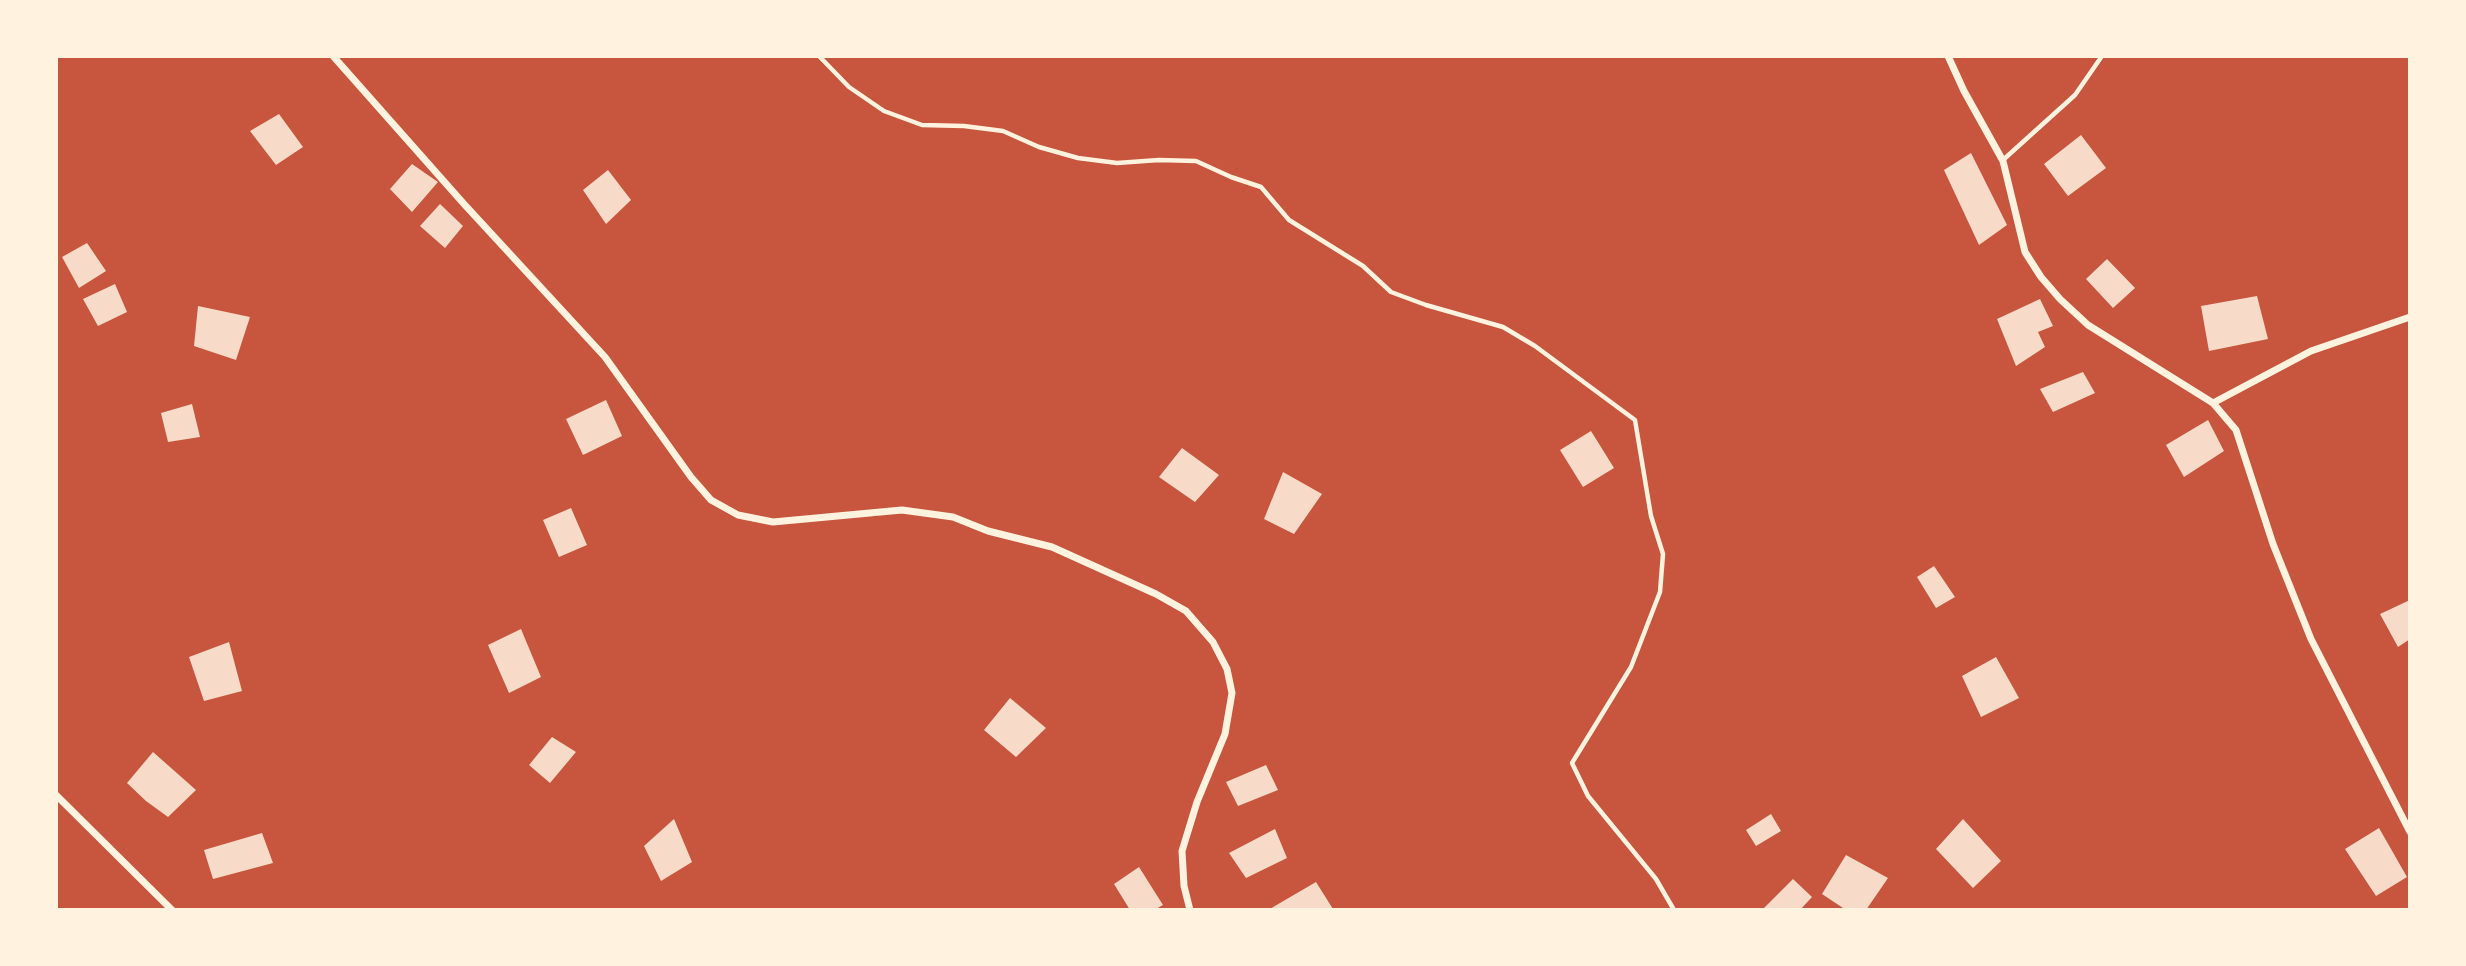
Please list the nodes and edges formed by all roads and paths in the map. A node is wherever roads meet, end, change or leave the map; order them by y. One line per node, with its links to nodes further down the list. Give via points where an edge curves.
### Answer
1 (333, 56): 11 (street, via 605,357 711,500 738,515 773,522 902,510 953,517 1052,547 1186,611 1213,642 1227,669 1232,693 1225,734 1182,850)
2 (819, 56): 12 (lane, via 849,87 884,111 922,125 1003,131 1077,158 1116,163 1196,161 1261,187 1289,220 1363,266 1391,292 1503,327 1635,420 1651,516 1663,554 1660,592 1631,667 1572,763 1588,796 1656,879)
3 (1948, 56): 5 (street)
4 (2102, 56): 5 (lane, via 2075,95)
5 (2003, 161): 7 (street, via 2025,251 2060,299 2088,326)
6 (2410, 317): 7 (street, via 2311,351)
7 (2213, 403): 9 (street, via 2236,429 2273,544 2311,639)
8 (56, 795): 10 (street)
9 (2410, 832)
10 (172, 910)
11 (1190, 910)
12 (1674, 910)

